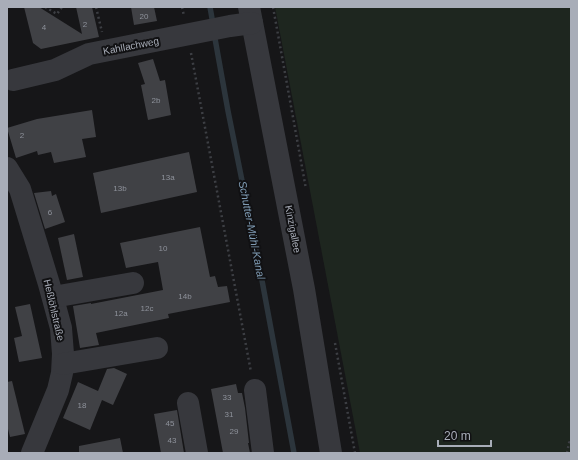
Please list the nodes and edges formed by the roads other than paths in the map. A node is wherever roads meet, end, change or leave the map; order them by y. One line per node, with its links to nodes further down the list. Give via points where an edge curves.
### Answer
1 (250, 15): 2 (street, Kahllachweg, via 230,26 90,54 55,70); 13 (street, Kinzigallee, via 304,288)
2 (13, 80)
3 (7, 168): 5 (street, Heßlöhlstraße, via 20,189)
4 (133, 283): 5 (street)
5 (53, 297): 7 (street, Heßlöhlstraße, via 61,328)
6 (157, 348): 7 (street)
7 (63, 364): 10 (street, Heßlöhlstraße, via 58,390)
8 (255, 390): 12 (street)
9 (188, 403): 11 (street)
10 (32, 453)
11 (197, 453)
12 (263, 453)
13 (331, 453)

